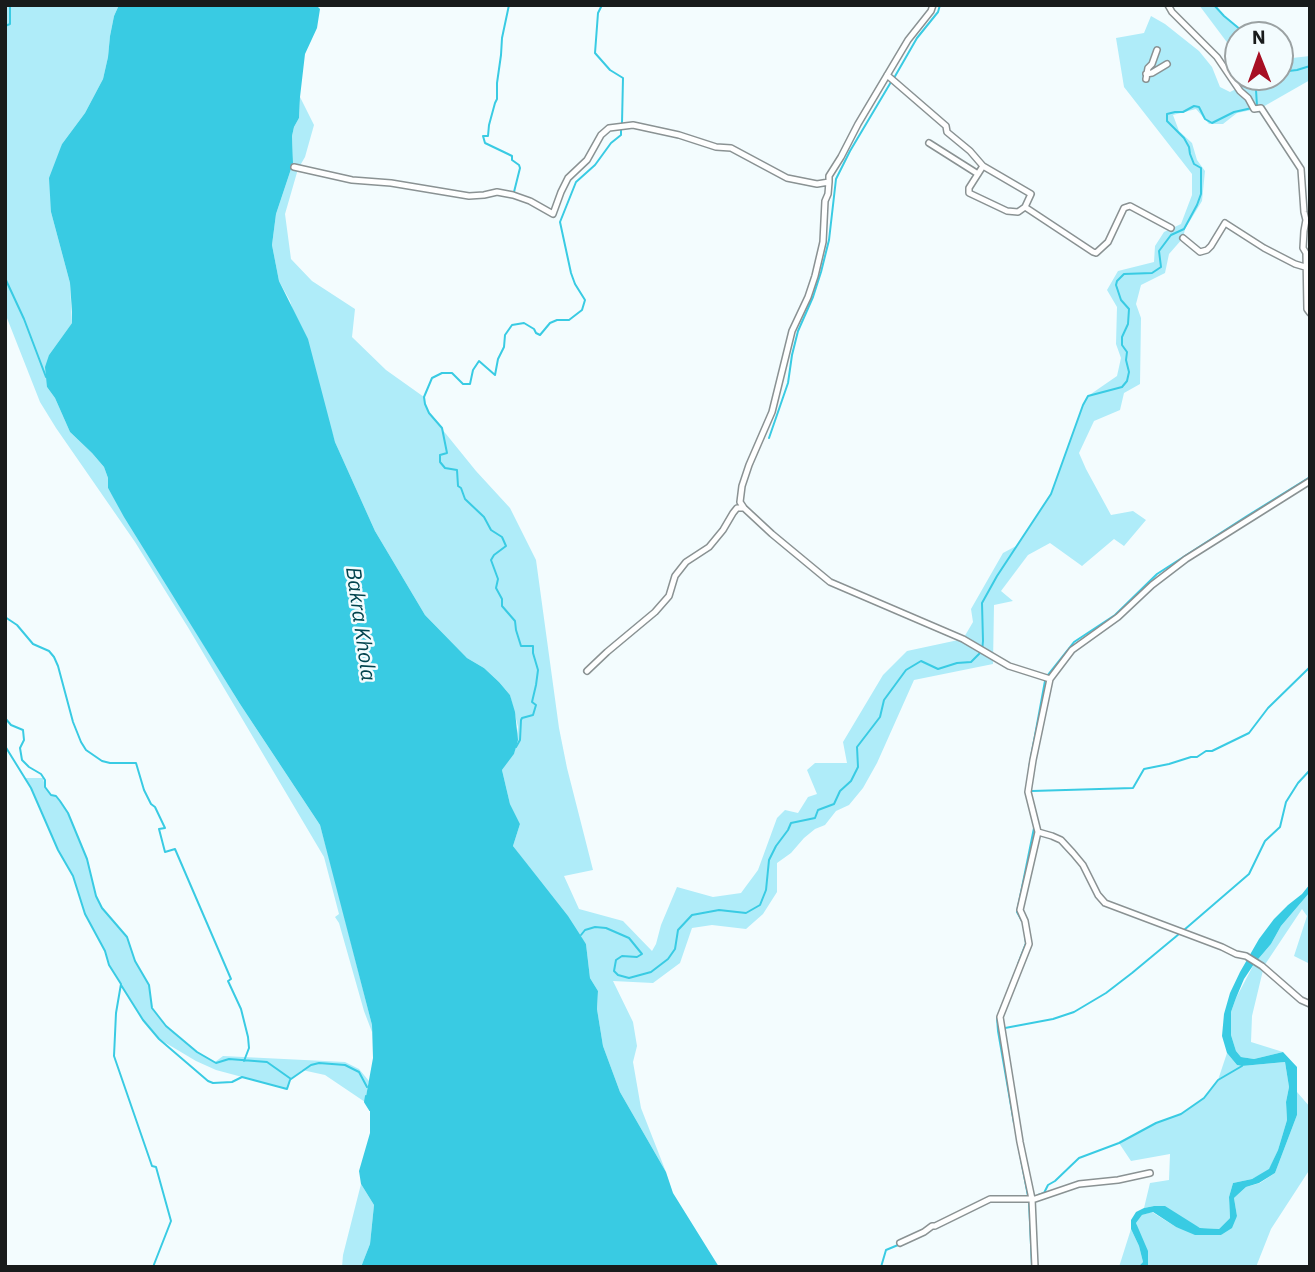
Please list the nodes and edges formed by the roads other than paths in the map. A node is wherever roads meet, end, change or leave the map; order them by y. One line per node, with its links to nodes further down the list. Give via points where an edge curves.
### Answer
1 (933, 5): 5 (street)
2 (1168, 5): 14 (street, via 1217,57 1254,109 1261,108 1301,169)
3 (1157, 50): 4 (street, via 1146,76)
4 (1167, 64)
5 (887, 75): 7 (street, via 946,126); 10 (street)
6 (929, 143): 9 (street)
7 (983, 166): 9 (street); 11 (street, via 1031,194)
8 (294, 167): 10 (street, via 468,196 497,191 553,214 568,178 587,160 601,135 610,128 633,125 731,148 786,178)
9 (978, 174): 11 (street, via 969,193 1007,211)
10 (829, 182): 17 (street, via 820,258 792,331 772,412 742,486)
11 (1026, 207): 12 (street, via 1096,253 1108,242 1124,208 1130,206)
12 (1171, 228)
13 (1182, 237): 14 (street, via 1200,252 1207,250 1225,223)
14 (1306, 267): 15 (street)
15 (1310, 313)
16 (1310, 481): 19 (street, via 1186,559 1072,650)
17 (744, 508): 18 (street, via 737,508 709,547 686,562 675,576 669,596 651,617); 19 (street, via 830,582 962,639 1009,666)
18 (587, 671)
19 (1050, 679): 20 (street, via 1028,792)
20 (1038, 832): 21 (street, via 1061,840 1083,865 1105,903 1246,956); 23 (street, via 1020,911 1029,944 1000,1017)
21 (1310, 1004)
22 (1150, 1172): 23 (street, via 1079,1184)
23 (1032, 1199): 24 (street, via 989,1199); 25 (street)
24 (900, 1242)
25 (1035, 1267)

